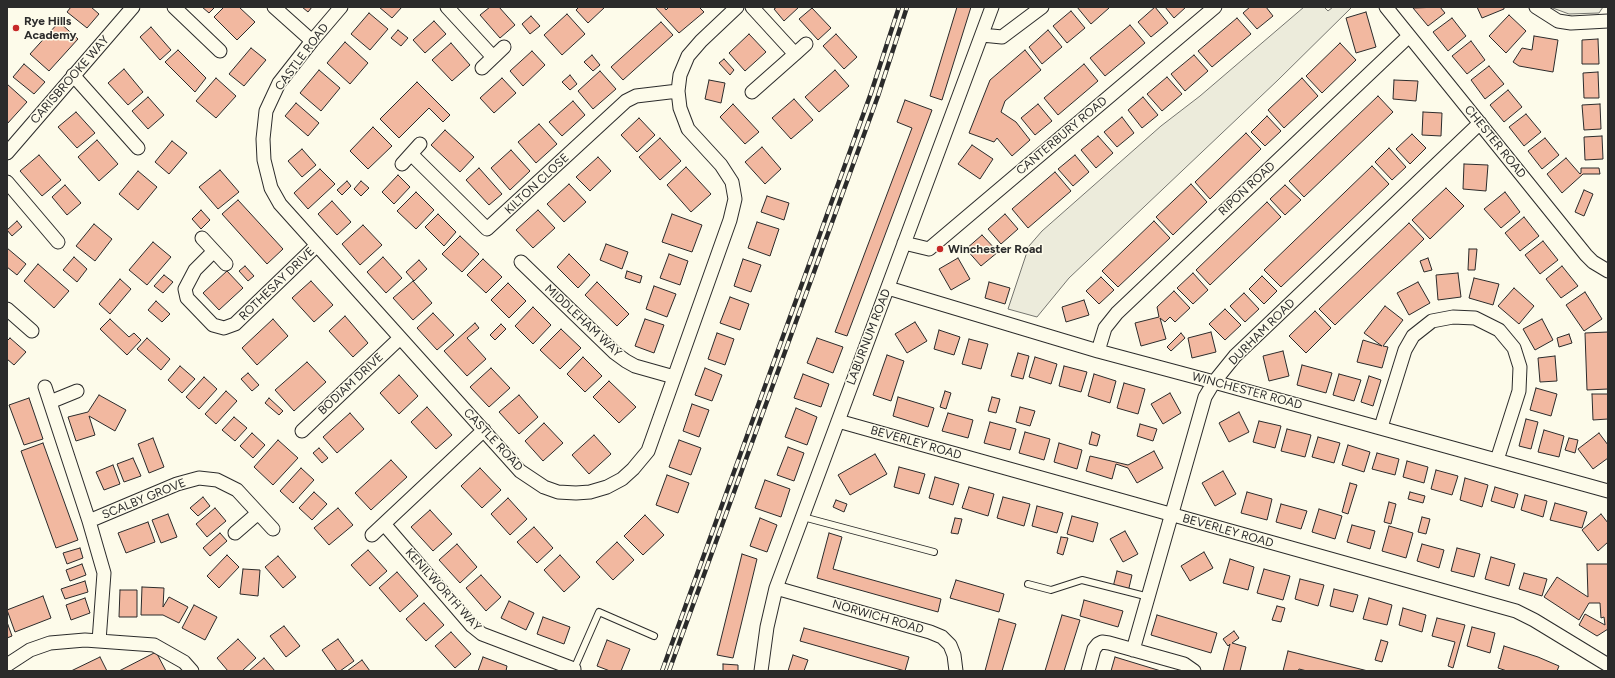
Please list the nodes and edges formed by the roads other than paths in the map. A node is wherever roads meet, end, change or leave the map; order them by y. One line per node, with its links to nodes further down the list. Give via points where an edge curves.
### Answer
1 (133, 7): 23 (street, CARISBROOKE WAY)
2 (174, 7): 19 (street)
3 (274, 7): 16 (street)
4 (341, 7): 16 (street, CASTLE ROAD)
5 (447, 7): 21 (street)
6 (737, 7): 24 (street, CASTLE ROAD, via 701,40 688,56 680,75)
7 (752, 7): 20 (street)
8 (992, 7): 14 (street, LABURNUM ROAD)
9 (1042, 7): 14 (street, via 1002,37)
10 (1215, 7): 35 (street, CANTERBURY ROAD, via 929,249)
11 (1386, 7): 15 (street, CHESTER ROAD)
12 (1536, 7): 13 (street, via 1558,20 1571,23)
13 (1608, 20)
14 (982, 35): 35 (street, LABURNUM ROAD)
15 (1409, 36): 26 (street, CHESTER ROAD); 45 (street, RIPON ROAD, via 1117,313 1105,328)
16 (312, 41): 36 (street, CASTLE ROAD, via 279,83 266,111 263,139 264,160 271,188 280,204)
17 (806, 44): 20 (street)
18 (504, 47): 21 (street)
19 (220, 51)
20 (795, 54): 25 (street)
21 (493, 57): 22 (street)
22 (482, 68)
23 (73, 75): 28 (street); 29 (street, CARISBROOKE WAY)
24 (678, 90): 30 (street, KILTON CLOSE, via 636,96 626,101 487,229); 46 (street, CASTLE ROAD, via 680,108 688,129 721,165 732,182 735,199 730,220)
25 (752, 92)
26 (1480, 123): 40 (street, CHESTER ROAD, via 1586,255); 47 (street, DURHAM ROAD, via 1236,356)
27 (420, 144): 30 (street)
28 (138, 148)
29 (7, 153)
30 (411, 154): 31 (street)
31 (402, 164)
32 (7, 182): 34 (street)
33 (202, 238): 37 (street)
34 (58, 242)
35 (904, 243): 41 (street, LABURNUM ROAD)
36 (317, 245): 37 (street, ROTHESAY DRIVE, via 235,324 224,328 214,325 187,298 185,289 194,270); 44 (street, CASTLE ROAD)
37 (214, 251): 39 (street)
38 (521, 262): 46 (street, MIDDLEHAM WAY, via 615,353 635,366)
39 (226, 264)
40 (1608, 271)
41 (888, 288): 45 (street, WINCHESTER ROAD); 51 (street, LABURNUM ROAD)
42 (7, 308): 43 (street)
43 (32, 331)
44 (400, 338): 53 (street, CASTLE ROAD); 54 (street, BODIAM DRIVE)
45 (1098, 351): 47 (street, WINCHESTER ROAD)
46 (674, 377): 53 (street, CASTLE ROAD, via 648,450 622,480 590,492 558,492 530,479)
47 (1214, 382): 52 (street, WINCHESTER ROAD); 58 (street, DURHAM ROAD, via 1205,397)
48 (45, 387): 50 (street, SCALBY GROVE)
49 (77, 391): 50 (street)
50 (50, 402): 60 (street, SCALBY GROVE)
51 (838, 422): 58 (street, BEVERLEY ROAD); 59 (street, LABURNUM ROAD)
52 (1381, 427): 55 (street, WINCHESTER ROAD); 55 (street, via 1405,350 1413,336 1432,321 1453,317 1475,318 1499,330 1514,348 1520,367 1519,392)
53 (484, 430): 61 (street)
54 (302, 431)
55 (1497, 460): 56 (street, WINCHESTER ROAD)
56 (1608, 490)
57 (258, 513): 60 (street, SCALBY GROVE, via 237,490 217,480 200,478 177,484); 62 (street, SCALBY GROVE); 63 (street)
58 (1172, 515): 68 (street, DURHAM ROAD); 73 (street, BEVERLEY ROAD, via 1516,611)
59 (803, 517): 65 (lane); 67 (street, LABURNUM ROAD)
60 (89, 521): 70 (street, SCALBY GROVE, via 104,573)
61 (384, 524): 64 (street); 74 (street, KENILWORTH WAY, via 472,626 482,634)
62 (273, 530)
63 (235, 533)
64 (372, 535)
65 (934, 552)
66 (1028, 584): 68 (lane, via 1051,590 1082,580)
67 (776, 588): 76 (street, LABURNUM ROAD); 77 (street, NORWICH ROAD, via 942,637 950,645)
68 (1148, 597): 71 (street, DURHAM ROAD)
69 (654, 636): 74 (lane, via 599,612)
70 (100, 641): 72 (street, via 50,643 30,650); 75 (street, via 154,645 184,662)
71 (1133, 650): 78 (street, via 1102,642 1094,649); 79 (street, via 1184,664)
72 (7, 665)
73 (1608, 665)
74 (574, 670)
75 (192, 671)
76 (761, 671)
77 (956, 671)
78 (1088, 671)
79 (1194, 671)

